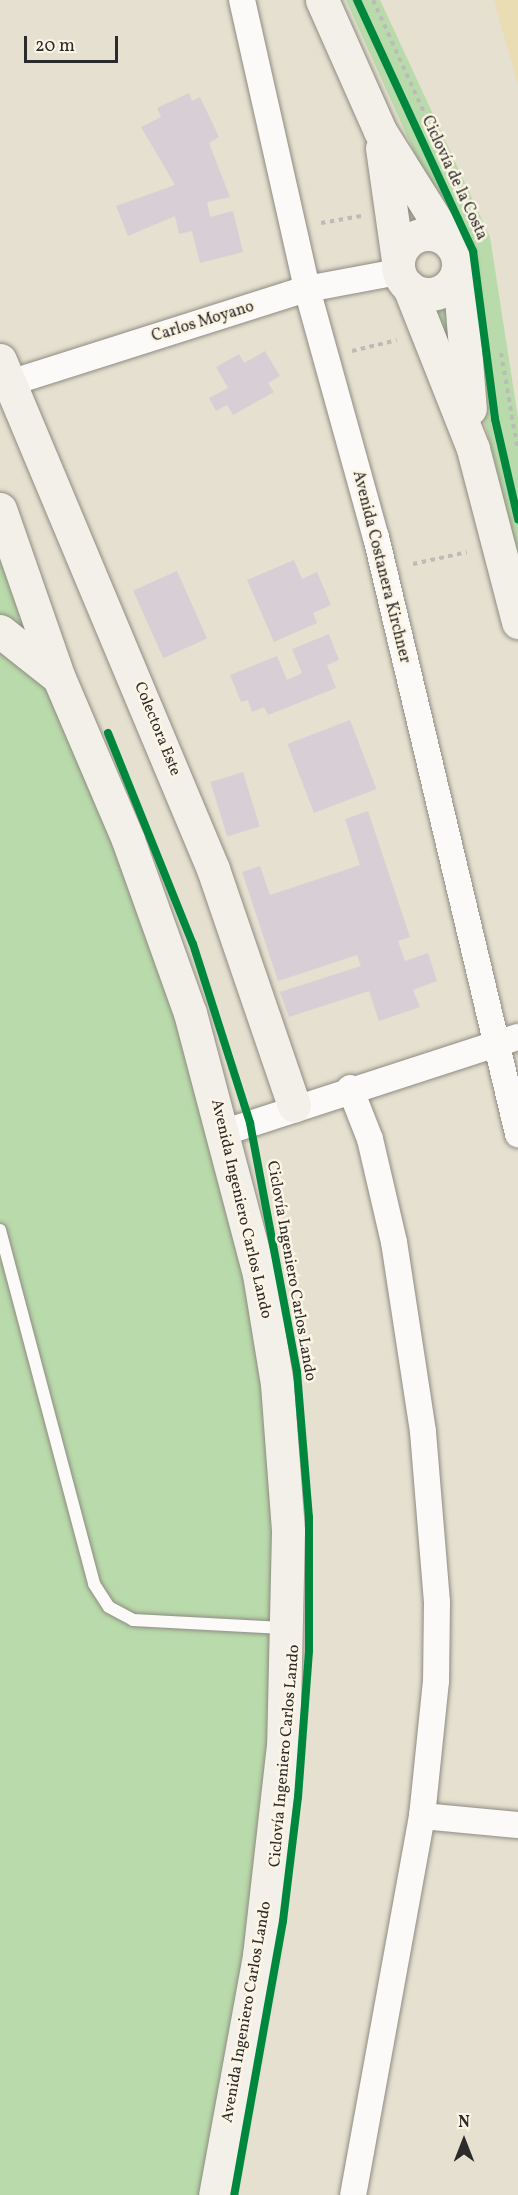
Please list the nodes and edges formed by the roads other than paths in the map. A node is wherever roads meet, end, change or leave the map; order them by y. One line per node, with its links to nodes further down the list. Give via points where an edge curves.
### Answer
1 (242, 0): 6 (street, Avenida Costanera Kirchner)
2 (322, 0): 3 (street)
3 (380, 131): 4 (street); 5 (street)
4 (455, 254): 5 (street, via 446,288 427,294); 5 (street, via 425,234 406,243); 8 (street)
5 (402, 274): 6 (street, Carlos Moyano); 8 (street, via 430,332)
6 (307, 289): 7 (street, Carlos Moyano); 13 (street, Avenida Costanera Kirchner)
7 (5, 372): 15 (street, Colectora Este, via 213,869)
8 (473, 450): 10 (street)
9 (0, 509): 12 (street, Avenida Ingeniero Carlos Lando)
10 (518, 622)
11 (0, 631): 12 (street, Avenida Ingeniero Carlos Lando)
12 (59, 678): 16 (street, Avenida Ingeniero Carlos Lando, via 174,962)
13 (507, 1039): 14 (street); 17 (street, Avenida Costanera Kirchner)
14 (350, 1088): 15 (street); 20 (street, via 370,1139 394,1242 423,1432 437,1602 436,1681)
15 (294, 1106): 16 (street)
16 (225, 1132): 19 (street, Avenida Ingeniero Carlos Lando, via 259,1274 277,1384)
17 (518, 1134)
18 (0, 1230): 19 (lane, via 94,1584 109,1607 133,1620)
19 (288, 1629): 22 (street, Avenida Ingeniero Carlos Lando, via 283,1744 259,1956)
20 (422, 1816): 21 (street); 23 (street)
21 (518, 1825)
22 (214, 2195)
23 (353, 2195)

